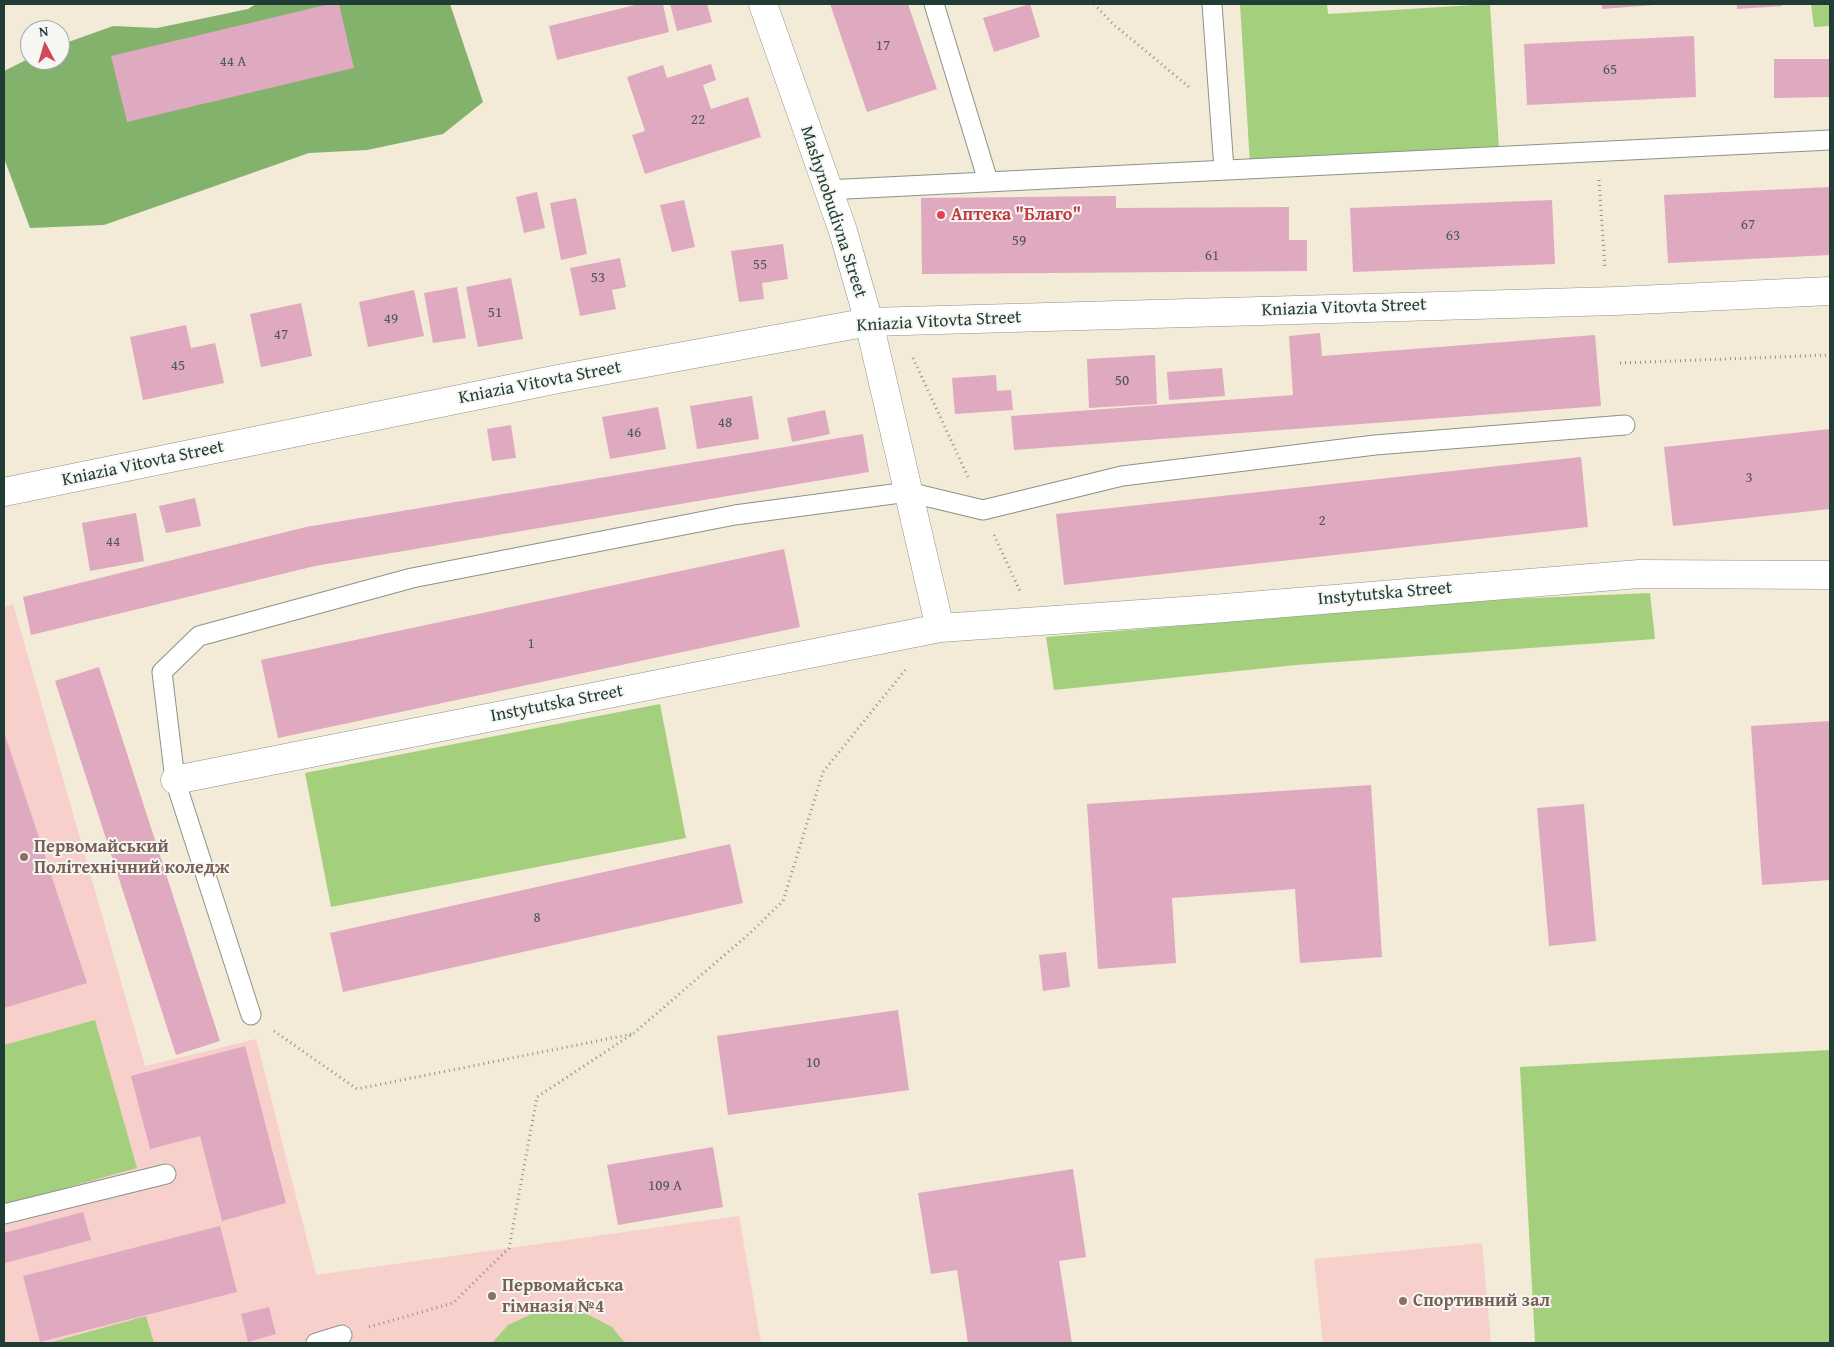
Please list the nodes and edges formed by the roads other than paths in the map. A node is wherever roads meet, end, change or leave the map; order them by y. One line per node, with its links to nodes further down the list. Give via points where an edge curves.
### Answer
1 (762, 4): 7 (street, Mashynobudivna Street)
2 (934, 4): 6 (lane)
3 (1212, 4): 5 (lane)
4 (1830, 140): 5 (lane)
5 (1224, 169): 6 (lane)
6 (988, 181): 7 (lane)
7 (826, 190): 9 (street, Mashynobudivna Street, via 842,230)
8 (1830, 291): 9 (street, Kniazia Vitovta Street)
9 (869, 322): 11 (street, Kniazia Vitovta Street, via 558,379); 12 (street, Mashynobudivna Street)
10 (1625, 425): 12 (lane, via 1375,445 1122,476 983,510)
11 (4, 492)
12 (908, 492): 14 (street, Mashynobudivna Street); 15 (lane, via 735,514 412,578 199,636 162,672)
13 (1830, 575): 14 (street, Instytutska Street, via 1639,574)
14 (940, 628): 15 (street, Instytutska Street)
15 (175, 780): 16 (lane)
16 (251, 1015)
17 (166, 1174): 18 (lane)
18 (4, 1214)
19 (342, 1335): 20 (lane)
20 (316, 1343)

